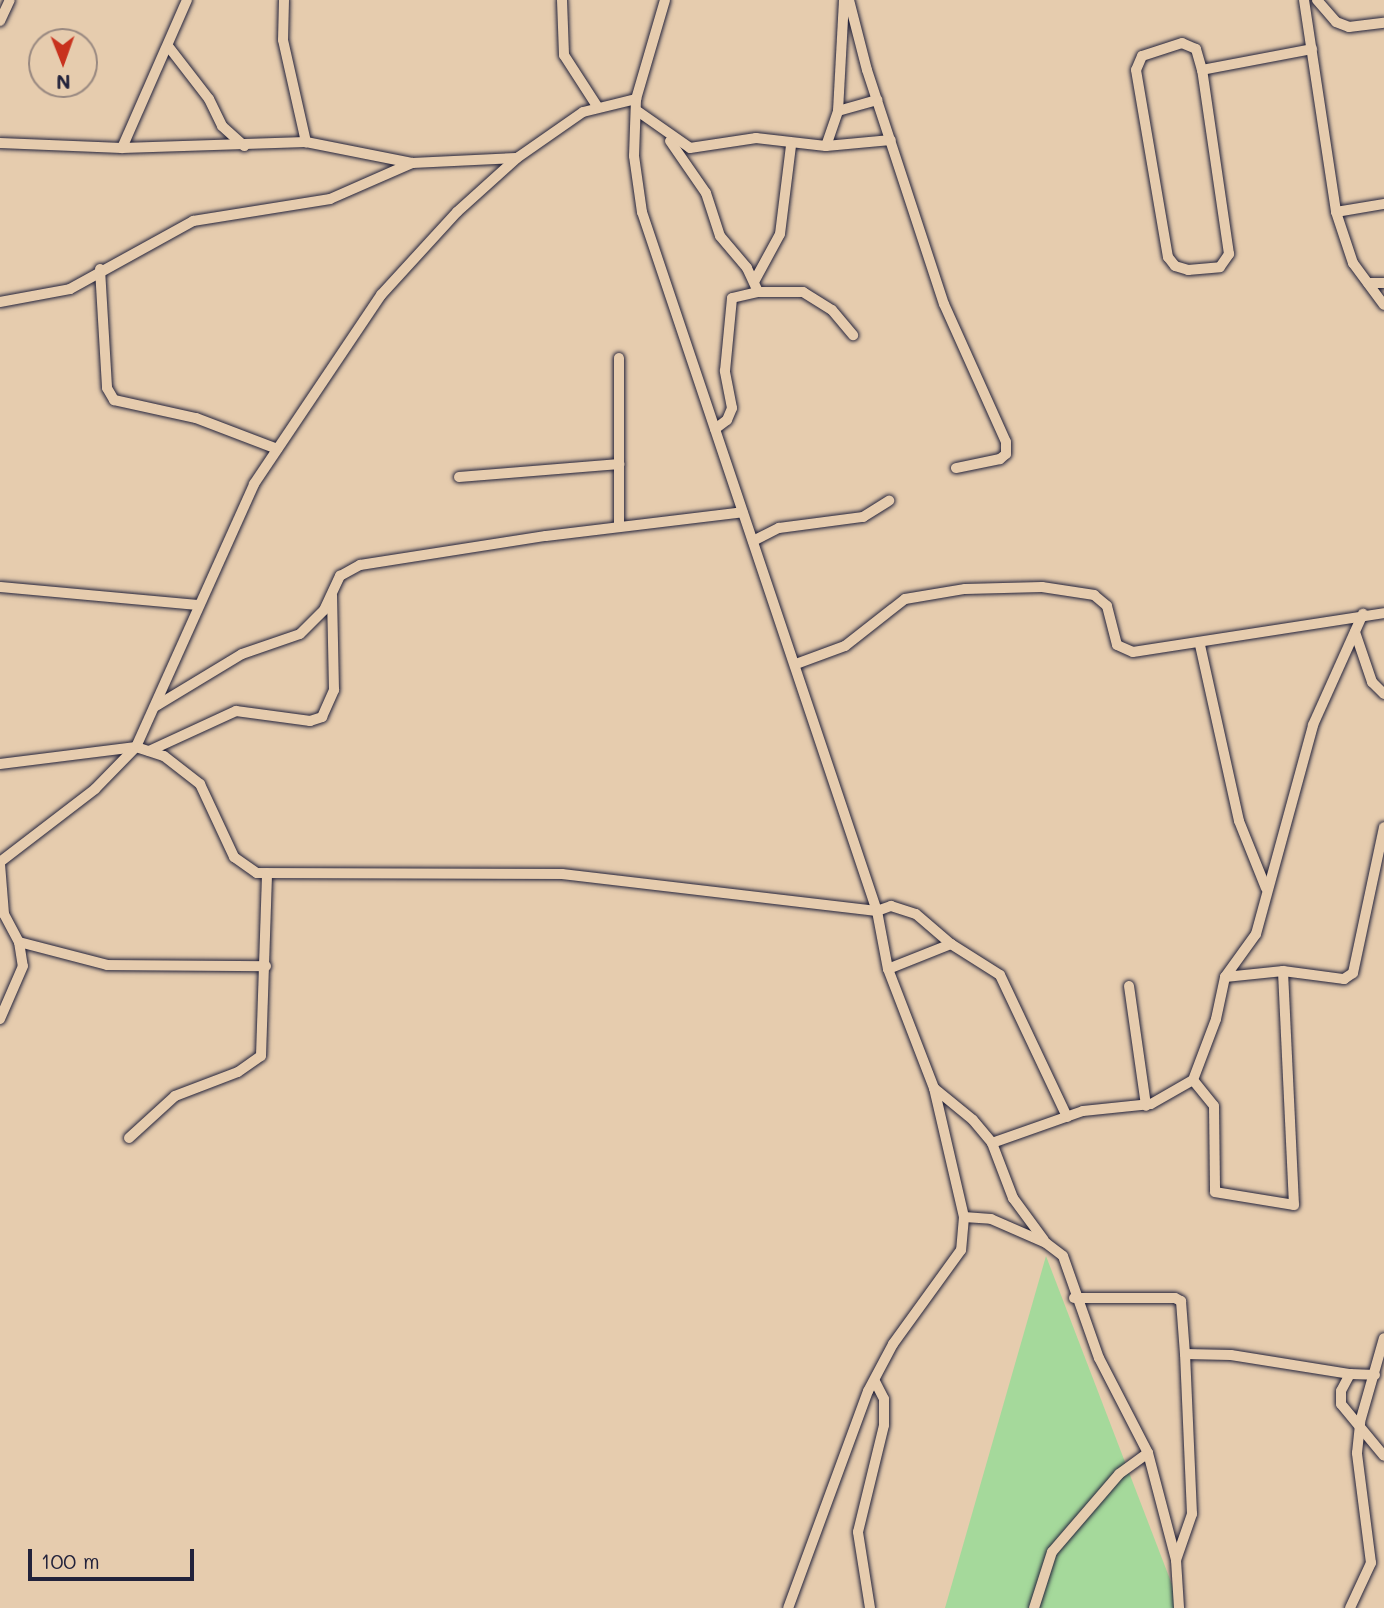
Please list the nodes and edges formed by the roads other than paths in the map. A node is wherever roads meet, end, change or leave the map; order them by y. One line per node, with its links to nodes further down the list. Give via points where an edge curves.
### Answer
1 (9, 0): 10 (street)
2 (187, 0): 12 (street)
3 (284, 0): 21 (street, via 283,40)
4 (562, 0): 17 (street, via 564,55)
5 (665, 0): 16 (street)
6 (844, 0): 18 (street)
7 (849, 0): 15 (street)
8 (1304, 0): 13 (street)
9 (1317, 0): 11 (street, via 1336,22 1349,27)
10 (0, 21)
11 (1384, 23)
12 (168, 46): 23 (street, via 209,99 222,126); 26 (street)
13 (1312, 49): 14 (street); 30 (street)
14 (1202, 71): 14 (street, via 1196,49 1182,43 1142,56 1136,70 1168,257 1175,266 1188,270 1220,267 1229,254)
15 (877, 100): 18 (street); 20 (street)
16 (636, 105): 17 (street); 19 (street); 40 (street, via 634,156 642,212)
17 (597, 106): 27 (street)
18 (838, 111): 25 (street)
19 (668, 137): 24 (street, via 690,148 756,138); 32 (street, via 702,186 720,236)
20 (891, 140): 25 (street); 43 (street, via 944,304 1006,442 1006,454 1000,459)
21 (306, 142): 23 (street); 28 (street)
22 (0, 143): 26 (street)
23 (245, 146): 26 (street)
24 (791, 146): 25 (street); 32 (street, via 780,234)
25 (827, 146)
26 (122, 148)
27 (517, 158): 28 (street); 41 (street, via 457,212 381,295)
28 (412, 163): 31 (street, via 330,199 193,221)
29 (1384, 204): 30 (street)
30 (1336, 212): 33 (street, via 1346,245)
31 (100, 269): 36 (street, via 59,293); 41 (street, via 107,388 114,400 196,418)
32 (755, 280): 35 (street)
33 (1368, 283): 34 (street); 37 (street)
34 (1384, 283)
35 (758, 292): 38 (street, via 803,292 832,310); 40 (street, via 729,303 731,339 725,371 732,408 727,420)
36 (0, 302)
37 (1384, 305)
38 (853, 335)
39 (619, 358): 42 (street)
40 (715, 429): 46 (street)
41 (277, 449): 51 (street, via 230,532)
42 (619, 464): 44 (street); 47 (street)
43 (956, 468)
44 (459, 477)
45 (889, 501): 48 (street, via 863,517 779,528)
46 (743, 512): 47 (street); 48 (street)
47 (619, 527): 50 (street, via 360,565 340,576)
48 (753, 541): 56 (street)
49 (0, 587): 51 (street)
50 (332, 590): 58 (street, via 324,610 300,634 242,654); 60 (street, via 334,690 322,717 310,721 236,711)
51 (198, 605): 58 (street)
52 (1384, 613): 53 (street)
53 (1363, 614): 54 (street); 55 (street)
54 (1355, 632): 57 (street, via 1372,682); 65 (street, via 1313,725)
55 (1200, 645): 56 (street, via 1152,651 1122,649 1114,639 1103,600 1072,589 965,589 905,599 845,646); 65 (street, via 1239,821)
56 (796, 664): 66 (street)
57 (1384, 694)
58 (155, 707): 59 (street)
59 (136, 747): 60 (street); 61 (street); 63 (street, via 95,789)
60 (149, 751): 64 (street, via 173,760 195,778 236,861 252,872)
61 (0, 764)
62 (1384, 827): 72 (street, via 1353,974 1344,979)
63 (0, 863): 67 (street)
64 (267, 873): 66 (street, via 562,874); 70 (street)
65 (1266, 888): 73 (street, via 1252,943)
66 (877, 911): 69 (street, via 891,906 907,910); 71 (street)
67 (2, 913): 68 (street)
68 (19, 942): 70 (street, via 107,965); 75 (street, via 23,966)
69 (951, 944): 71 (street); 79 (street, via 1007,983)
70 (266, 966): 80 (street, via 258,1060 175,1096 142,1121)
71 (888, 969): 77 (street)
72 (1283, 971): 73 (street); 76 (street, via 1294,1205 1214,1192 1214,1105)
73 (1225, 977): 76 (street, via 1216,1019)
74 (1129, 986): 78 (street)
75 (0, 1019)
76 (1193, 1080): 78 (street)
77 (934, 1088): 81 (street, via 973,1119); 82 (street)
78 (1146, 1106): 79 (street, via 1083,1111)
79 (1067, 1117): 81 (street)
80 (129, 1138)
81 (992, 1143): 83 (street, via 1013,1198)
82 (964, 1217): 83 (street, via 991,1219); 89 (street, via 961,1250 893,1344)
83 (1046, 1243): 84 (street, via 1067,1265)
84 (1074, 1298): 86 (street, via 1181,1301); 91 (street, via 1104,1369)
85 (1384, 1338): 88 (street)
86 (1185, 1354): 87 (street, via 1231,1355); 93 (street, via 1192,1514)
87 (1350, 1374): 88 (street); 90 (street, via 1341,1391 1341,1404)
88 (1375, 1375): 90 (street)
89 (875, 1381): 94 (street, via 821,1510); 95 (street, via 884,1399 884,1426 858,1532)
90 (1360, 1422): 92 (street); 98 (street, via 1358,1486 1371,1563)
91 (1148, 1453): 93 (street); 96 (street, via 1119,1474 1048,1557)
92 (1384, 1456)
93 (1176, 1560): 97 (street)
94 (788, 1608)
95 (870, 1608)
96 (1034, 1608)
97 (1179, 1608)
98 (1350, 1608)

